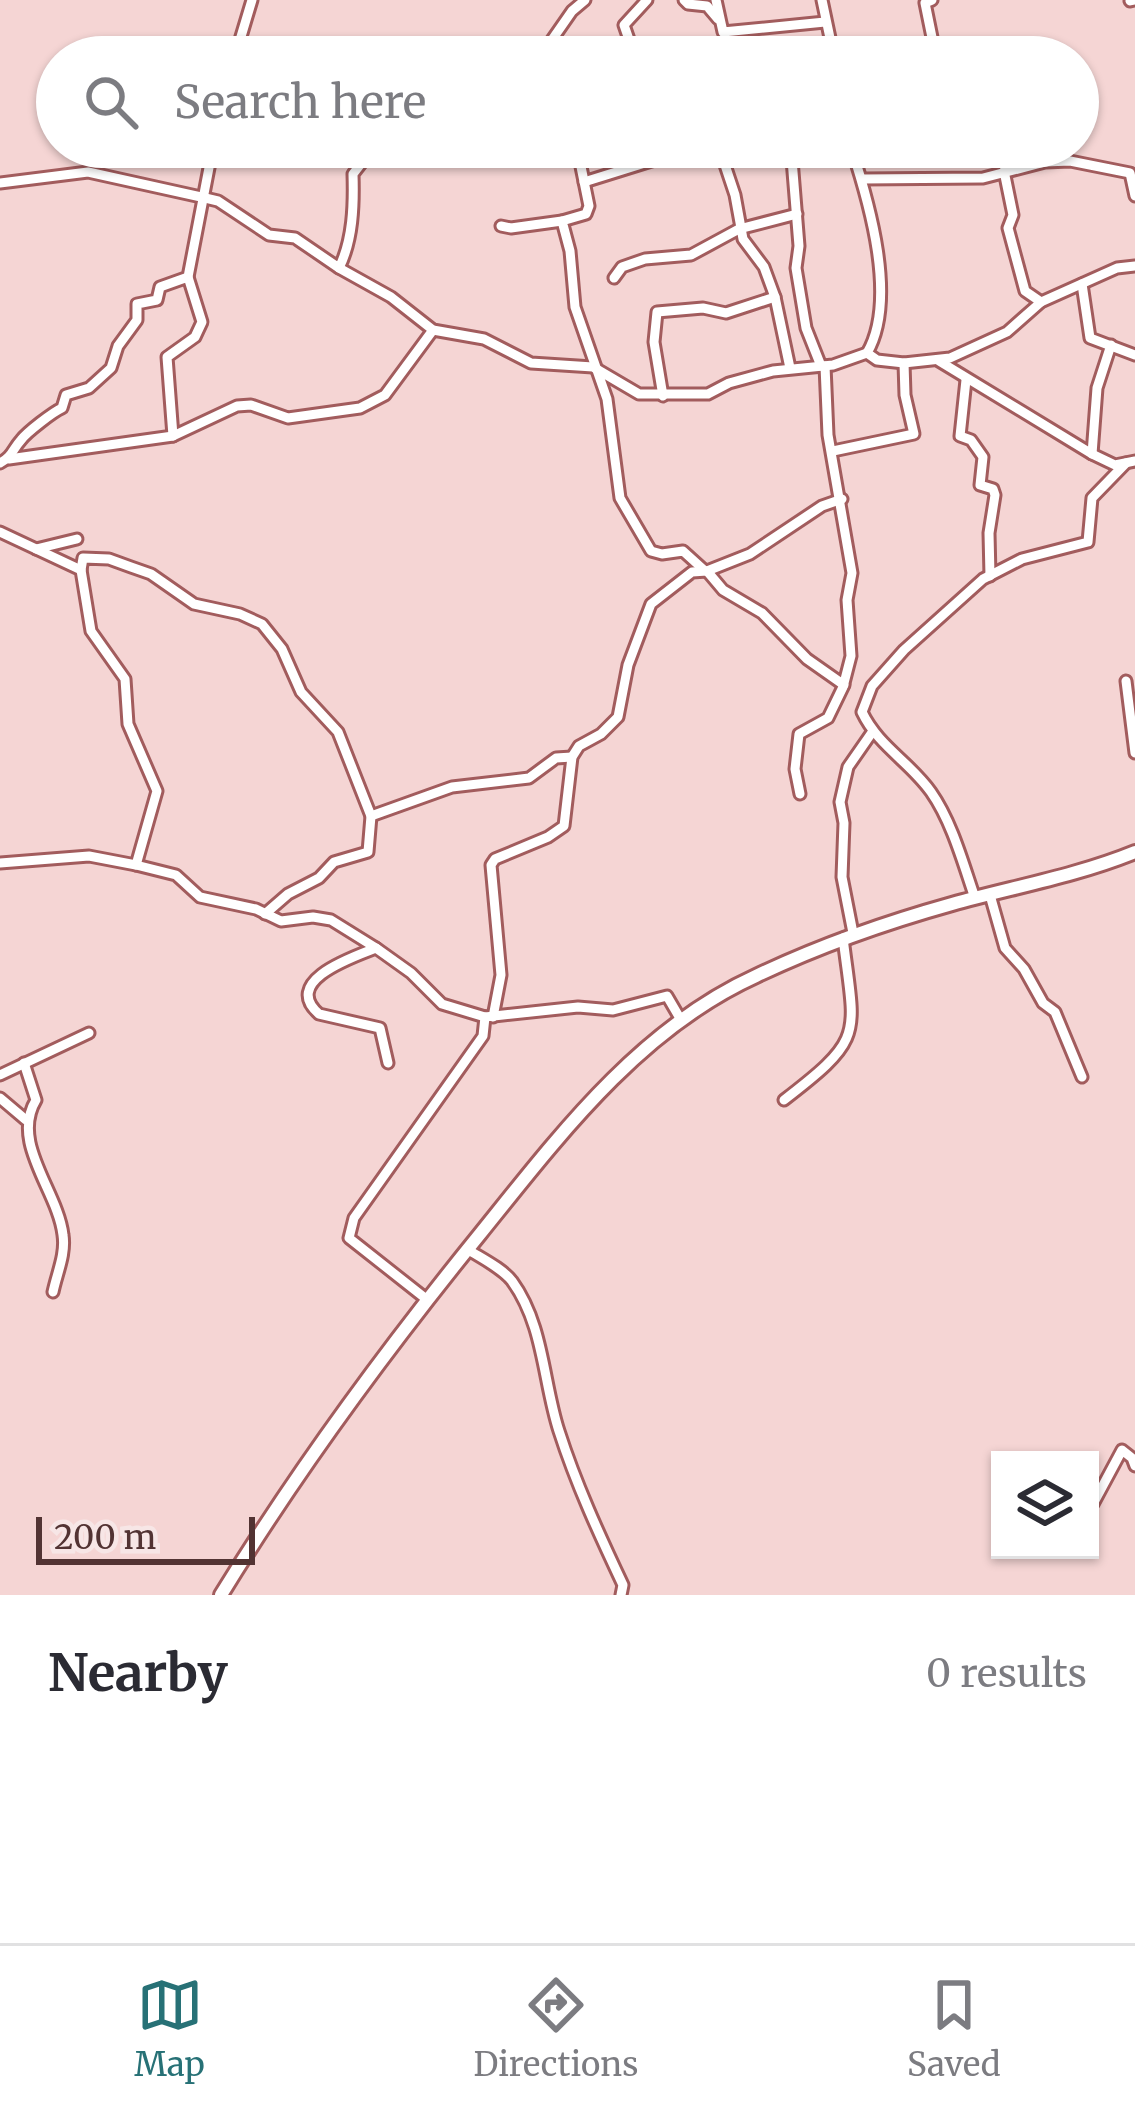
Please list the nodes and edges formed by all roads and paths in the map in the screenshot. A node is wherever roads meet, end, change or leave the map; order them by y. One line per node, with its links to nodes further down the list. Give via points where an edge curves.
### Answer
1 (252, 0): 10 (street)
2 (585, 0): 11 (street)
3 (647, 0): 12 (street, via 623,25)
4 (684, 0): 8 (street, via 707,5)
5 (716, 0): 8 (street)
6 (822, 0): 9 (street)
7 (932, 0): 14 (street, via 925,3)
8 (723, 22): 9 (street, via 723,32)
9 (826, 22): 13 (street)
10 (241, 36)
11 (555, 36)
12 (627, 36)
13 (829, 36)
14 (931, 36)
15 (1099, 167): 29 (street, via 1130,173)
16 (208, 168): 28 (street)
17 (358, 168): 35 (street)
18 (581, 168): 26 (street)
19 (629, 168): 26 (street)
20 (724, 168): 33 (street)
21 (793, 168): 30 (street)
22 (858, 168): 25 (street)
23 (1018, 168): 24 (street)
24 (1004, 171): 25 (street); 40 (street, via 1025,291)
25 (862, 179): 43 (street, via 881,274)
26 (584, 182): 31 (street, via 586,214)
27 (0, 183): 28 (street, via 88,172)
28 (201, 196): 35 (street, via 261,231 296,238); 36 (street)
29 (1135, 196)
30 (797, 214): 33 (street); 47 (street, via 797,277)
31 (562, 221): 32 (street); 48 (street)
32 (501, 226)
33 (740, 229): 37 (street, via 692,255 622,267); 39 (street)
34 (1135, 266): 38 (street)
35 (339, 268): 41 (street)
36 (188, 278): 52 (street, via 202,322 167,356); 55 (street, via 137,304 137,320 111,368 66,395)
37 (614, 278)
38 (1082, 284): 40 (street); 42 (street, via 1090,338)
39 (775, 297): 49 (street); 51 (street, via 727,313 657,312)
40 (1041, 302): 45 (street, via 1007,332)
41 (433, 330): 48 (street, via 484,339 531,363); 52 (street, via 385,395 360,408 288,418 237,406)
42 (1111, 345): 44 (street); 54 (street, via 1097,388)
43 (868, 353): 46 (street); 47 (street)
44 (1135, 355)
45 (939, 361): 46 (street); 50 (street)
46 (904, 363): 53 (street, via 914,434)
47 (823, 366): 49 (street); 53 (street)
48 (593, 367): 51 (street, via 639,394); 62 (street, via 607,399 620,498 651,551 683,551)
49 (790, 368): 51 (street, via 708,394)
50 (966, 380): 54 (street); 63 (street, via 960,436 983,458 980,485 995,495)
51 (664, 396)
52 (173, 436): 55 (street)
53 (833, 451): 57 (street)
54 (1092, 454): 56 (street)
55 (4, 461)
56 (1131, 462): 63 (street, via 1092,498 1088,542)
57 (842, 499): 62 (street, via 750,554); 65 (street, via 852,573)
58 (0, 532): 60 (street)
59 (77, 539): 60 (street)
60 (36, 549): 61 (street)
61 (81, 570): 70 (street, via 83,558 109,560 151,574 194,604 262,624 301,692 338,732); 73 (street, via 91,631 125,679 128,724 157,791)
62 (705, 570): 65 (street); 68 (street, via 651,604 617,716)
63 (989, 576): 66 (street, via 872,686 862,712)
64 (1126, 682): 67 (street)
65 (844, 685): 69 (street, via 828,718 799,734)
66 (873, 731): 75 (street, via 931,792); 77 (street, via 848,767 840,802)
67 (1135, 753)
68 (572, 757): 70 (street, via 556,758 529,778 452,787); 79 (street, via 564,826 491,865 501,976)
69 (800, 794)
70 (370, 816): 76 (street, via 368,852 334,862)
71 (1135, 852): 74 (street)
72 (0, 863): 73 (street, via 89,856)
73 (136, 865): 76 (street, via 176,875 200,897)
74 (990, 895): 75 (street); 85 (street, via 1005,947 1054,1012)
75 (975, 898): 77 (street)
76 (265, 914): 78 (street, via 331,920)
77 (848, 936): 80 (street, via 752,977); 87 (street, via 851,1033 828,1066)
78 (376, 948): 79 (street, via 442,1004); 83 (street, via 332,966 308,998 319,1014 380,1028)
79 (489, 1017): 80 (street, via 613,1010 667,996); 91 (street, via 364,1202 349,1238)
80 (681, 1020): 89 (street, via 610,1081)
81 (89, 1033): 82 (street)
82 (24, 1063): 84 (street); 88 (street, via 36,1100)
83 (388, 1063)
84 (0, 1075)
85 (1082, 1077)
86 (0, 1098): 88 (street)
87 (784, 1100)
88 (26, 1120): 90 (street, via 64,1234)
89 (467, 1249): 91 (street); 95 (street, via 511,1280 533,1324 557,1426)
90 (53, 1292)
91 (425, 1298): 94 (street, via 335,1418)
92 (1135, 1466): 93 (street, via 1122,1450)
93 (1099, 1493)
94 (221, 1595)
95 (621, 1595)

